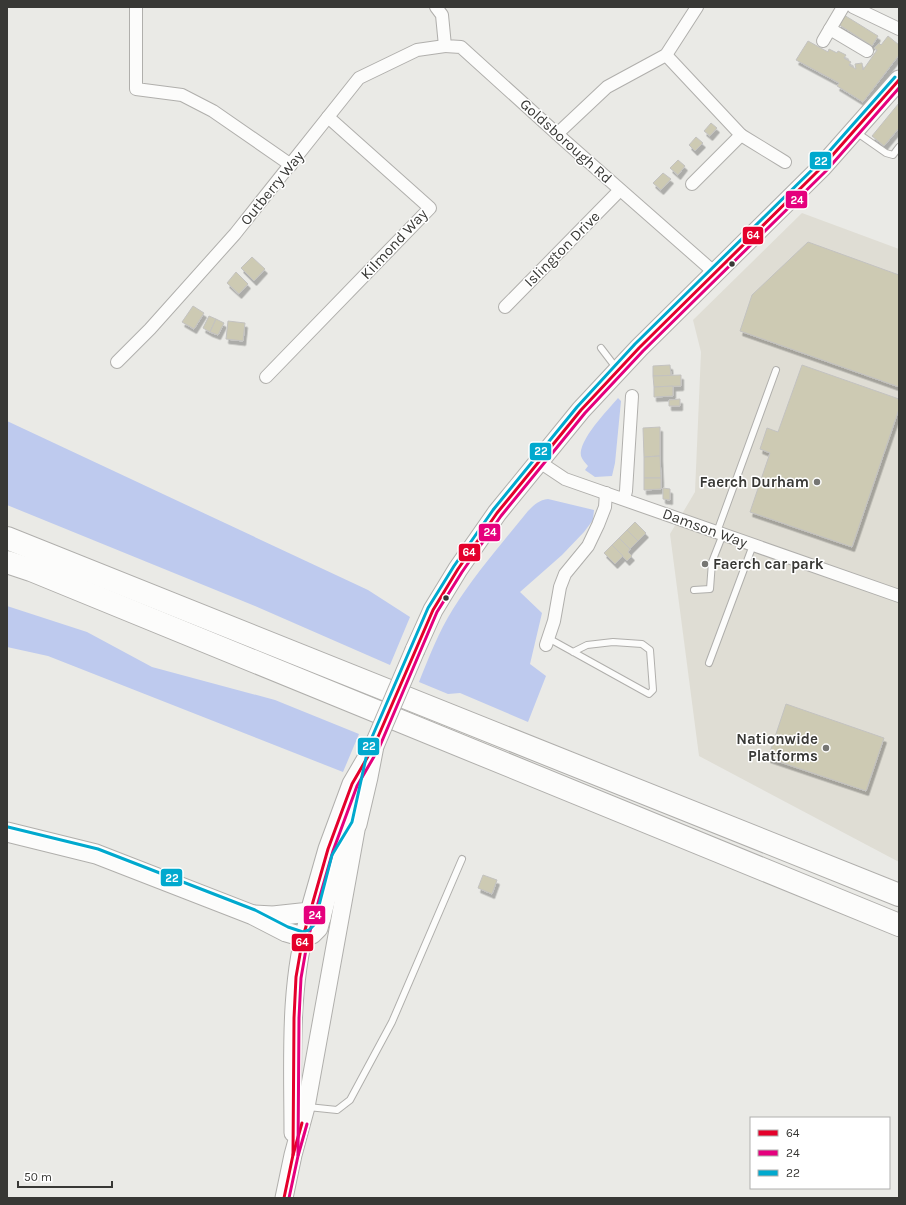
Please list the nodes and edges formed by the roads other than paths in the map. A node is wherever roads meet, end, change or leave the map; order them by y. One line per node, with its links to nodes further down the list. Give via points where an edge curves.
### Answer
1 (136, 7): 19 (street, via 136,89 182,95 213,111)
2 (436, 7): 9 (street, via 442,15)
3 (697, 7): 11 (street)
4 (843, 7): 6 (street)
5 (853, 7): 7 (street)
6 (830, 29): 8 (street); 10 (street)
7 (899, 29)
8 (823, 42)
9 (445, 46): 13 (street, Outberry Way, via 417,50 359,78); 15 (street, Goldsborough Rd, via 461,47)
10 (867, 51)
11 (666, 55): 15 (street, via 607,88); 16 (street)
12 (897, 85): 14 (main road)
13 (328, 117): 19 (street, Outberry Way); 28 (street, Kilmond Way, via 430,208)
14 (855, 132): 17 (lane, via 886,153 893,155); 22 (main road)
15 (558, 134): 21 (street, Goldsborough Rd)
16 (741, 135): 18 (street); 20 (street)
17 (899, 147)
18 (785, 162)
19 (291, 165): 25 (street, Outberry Way, via 235,234)
20 (692, 184)
21 (620, 190): 22 (street, Goldsborough Rd); 23 (street, Islington Drive)
22 (715, 273): 26 (main road)
23 (505, 308)
24 (602, 348): 26 (lane)
25 (117, 362)
26 (618, 370): 30 (main road)
27 (776, 370): 33 (lane)
28 (266, 377)
29 (632, 396): 32 (street)
30 (538, 461): 31 (street, Damson Way, via 565,479); 42 (main road, bridge, via 458,568 433,610)
31 (606, 493): 32 (street, Damson Way); 39 (street, via 605,507 588,546 562,581)
32 (624, 499): 33 (street, Damson Way)
33 (720, 533): 35 (street, Damson Way); 37 (lane, via 712,562 710,589)
34 (7, 538): 46 (highway)
35 (753, 545): 38 (street, Damson Way); 41 (lane)
36 (7, 562): 49 (highway)
37 (694, 590)
38 (899, 596)
39 (547, 642): 40 (lane)
40 (573, 652): 40 (lane, via 649,694 653,690 650,650 642,644 613,642 587,645)
41 (709, 663)
42 (374, 746): 43 (main road); 48 (main road, via 350,792 328,849)
43 (357, 824): 48 (main road, via 337,857); 51 (main road)
44 (7, 832): 47 (main road, via 96,854)
45 (462, 859): 52 (lane, via 392,1022 350,1100 337,1110)
46 (899, 895)
47 (253, 915): 48 (main road); 50 (main road, via 286,932)
48 (316, 915): 50 (main road, via 318,928 312,934); 51 (main road, via 330,926)
49 (899, 925)
50 (303, 937): 52 (main road, via 296,977 294,1018)
51 (335, 942): 52 (main road)
52 (299, 1105): 53 (main road, via 293,1156)
53 (284, 1198)

